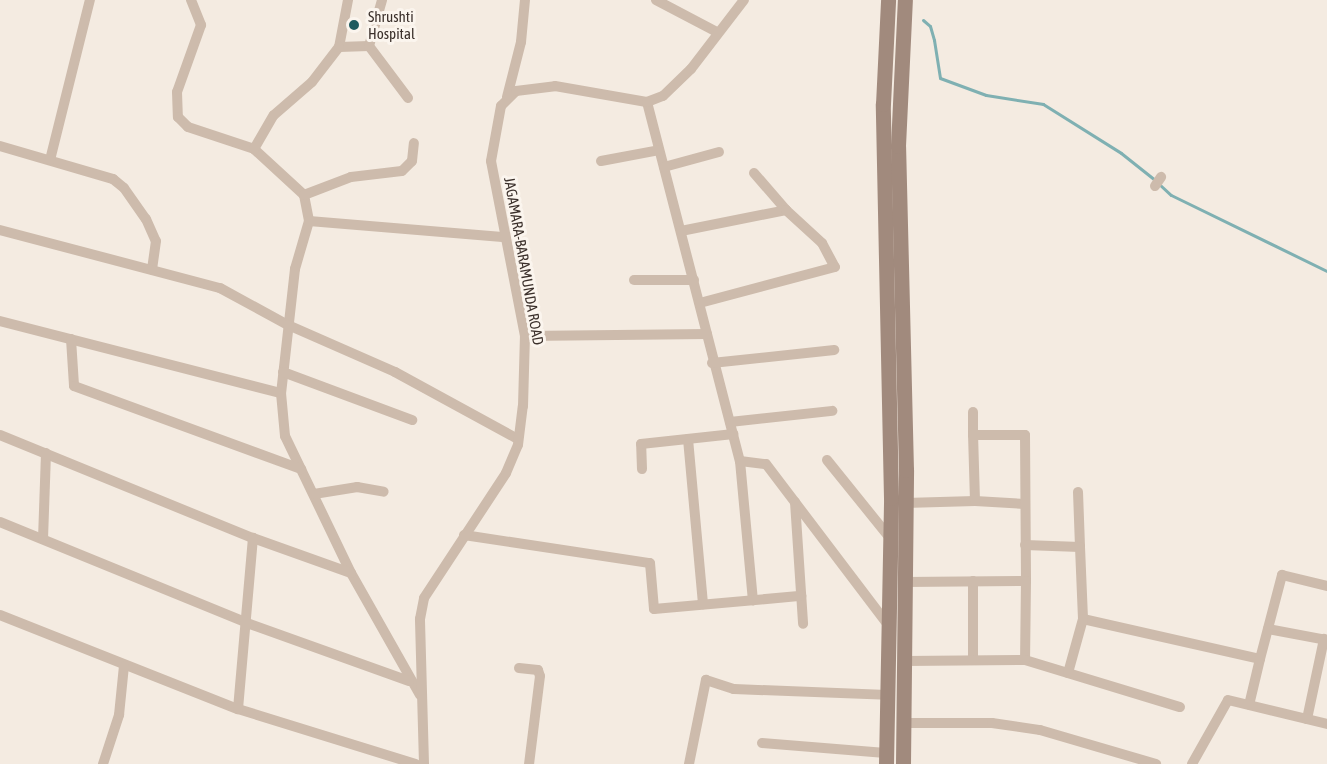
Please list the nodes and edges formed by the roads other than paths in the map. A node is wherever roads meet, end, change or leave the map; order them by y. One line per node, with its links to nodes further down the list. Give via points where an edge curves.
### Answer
1 (90, 0): 21 (street)
2 (191, 0): 18 (street, via 201,25 177,92 178,117 188,127)
3 (348, 0): 12 (street)
4 (382, 0): 11 (street)
5 (525, 0): 13 (street, JAGAMARA-BARAMUNDA ROAD, via 521,42)
6 (656, 0): 10 (street)
7 (744, 0): 10 (street)
8 (888, 0): 44 (street, via 883,104)
9 (905, 0): 43 (street, via 898,146)
10 (717, 32): 15 (street, via 691,69 663,96)
11 (369, 46): 12 (street); 14 (street)
12 (339, 47): 18 (street, via 312,82 273,115)
13 (507, 97): 15 (street, via 516,91 555,86); 30 (street, JAGAMARA-BARAMUNDA ROAD, via 496,124 491,161)
14 (408, 98)
15 (646, 102): 19 (street)
16 (414, 143): 25 (street, via 412,161 402,171 351,177)
17 (0, 146): 21 (street)
18 (254, 149): 25 (street)
19 (659, 150): 22 (street); 23 (street)
20 (719, 152): 23 (street)
21 (50, 160): 31 (street, via 113,179 124,188 147,219 156,241)
22 (601, 161)
23 (664, 167): 29 (street)
24 (754, 173): 26 (street)
25 (304, 195): 27 (street)
26 (786, 210): 29 (street); 34 (street, via 822,243 835,267)
27 (309, 221): 30 (street); 36 (street, via 295,269)
28 (0, 230): 31 (street)
29 (681, 231): 33 (street)
30 (505, 237): 38 (street, JAGAMARA-BARAMUNDA ROAD)
31 (152, 270): 36 (street, via 220,288)
32 (634, 280): 33 (street)
33 (694, 280): 34 (street)
34 (700, 303): 37 (street)
35 (0, 321): 39 (street)
36 (288, 325): 42 (street); 53 (street, via 395,372)
37 (707, 334): 38 (street); 41 (street)
38 (525, 336): 53 (street, JAGAMARA-BARAMUNDA ROAD)
39 (71, 339): 45 (street); 58 (street, via 74,386)
40 (834, 350): 41 (street)
41 (712, 363): 49 (street)
42 (283, 372): 45 (street); 48 (street)
43 (904, 379): 44 (street); 65 (street)
44 (886, 380): 70 (street)
45 (281, 393): 58 (street, via 285,436)
46 (832, 411): 49 (street)
47 (974, 412): 52 (street)
48 (412, 420)
49 (730, 422): 50 (street)
50 (733, 434): 54 (street); 57 (street)
51 (0, 435): 55 (street)
52 (973, 435): 63 (street); 66 (street, via 1025,435)
53 (518, 439): 68 (street, JAGAMARA-BARAMUNDA ROAD, via 506,473)
54 (688, 439): 59 (street, via 641,444); 81 (street)
55 (46, 453): 69 (street); 71 (street)
56 (826, 460): 70 (street)
57 (740, 461): 64 (street, via 766,464); 80 (street)
58 (301, 469): 62 (street)
59 (642, 469)
60 (384, 492): 62 (street, via 357,487)
61 (1078, 492): 73 (street)
62 (314, 494): 74 (street)
63 (975, 501): 65 (street); 66 (street)
64 (795, 502): 79 (street); 86 (street)
65 (905, 503): 77 (street)
66 (1025, 504): 72 (street)
67 (0, 522): 71 (street)
68 (464, 535): 81 (street, via 650,564 654,609); 97 (street, JAGAMARA-BARAMUNDA ROAD, via 424,598)
69 (253, 538): 74 (street); 84 (street)
70 (890, 538): 86 (street)
71 (42, 539): 84 (street)
72 (1025, 545): 73 (street); 76 (street)
73 (1080, 547): 83 (street)
74 (351, 573): 96 (street)
75 (973, 581): 76 (street); 77 (street); 90 (street)
76 (1026, 581): 91 (street)
77 (905, 582): 92 (street)
78 (1327, 586): 87 (street, via 1282,575)
79 (801, 596): 80 (street); 85 (street)
80 (753, 600): 81 (street)
81 (704, 604)
82 (0, 615): 93 (street)
83 (1083, 620): 89 (street); 95 (street)
84 (247, 623): 96 (street); 101 (street)
85 (803, 624)
86 (888, 624): 98 (street)
87 (1268, 629): 88 (street); 89 (street)
88 (1325, 639): 102 (street)
89 (1260, 659): 99 (street)
90 (973, 660): 91 (street); 92 (street)
91 (1025, 660): 95 (street)
92 (905, 661): 103 (street)
93 (124, 666): 101 (street); 108 (street, via 119,715)
94 (519, 668): 111 (street, via 538,670 540,676)
95 (1068, 673): 100 (street)
96 (410, 681): 97 (street)
97 (420, 695): 110 (street, JAGAMARA-BARAMUNDA ROAD)
98 (887, 695): 106 (street); 107 (street, via 734,689 706,680)
99 (1249, 705): 102 (street); 114 (street, via 1228,700)
100 (1180, 707)
101 (238, 709): 109 (street)
102 (1307, 719): 104 (street)
103 (904, 723): 112 (street); 113 (street, via 992,723 1040,730)
104 (1327, 724)
105 (762, 743): 106 (street)
106 (886, 758)
107 (693, 763)
108 (103, 764)
109 (416, 764)
110 (424, 764)
111 (529, 764)
112 (903, 764)
113 (1156, 764)
114 (1192, 764)

